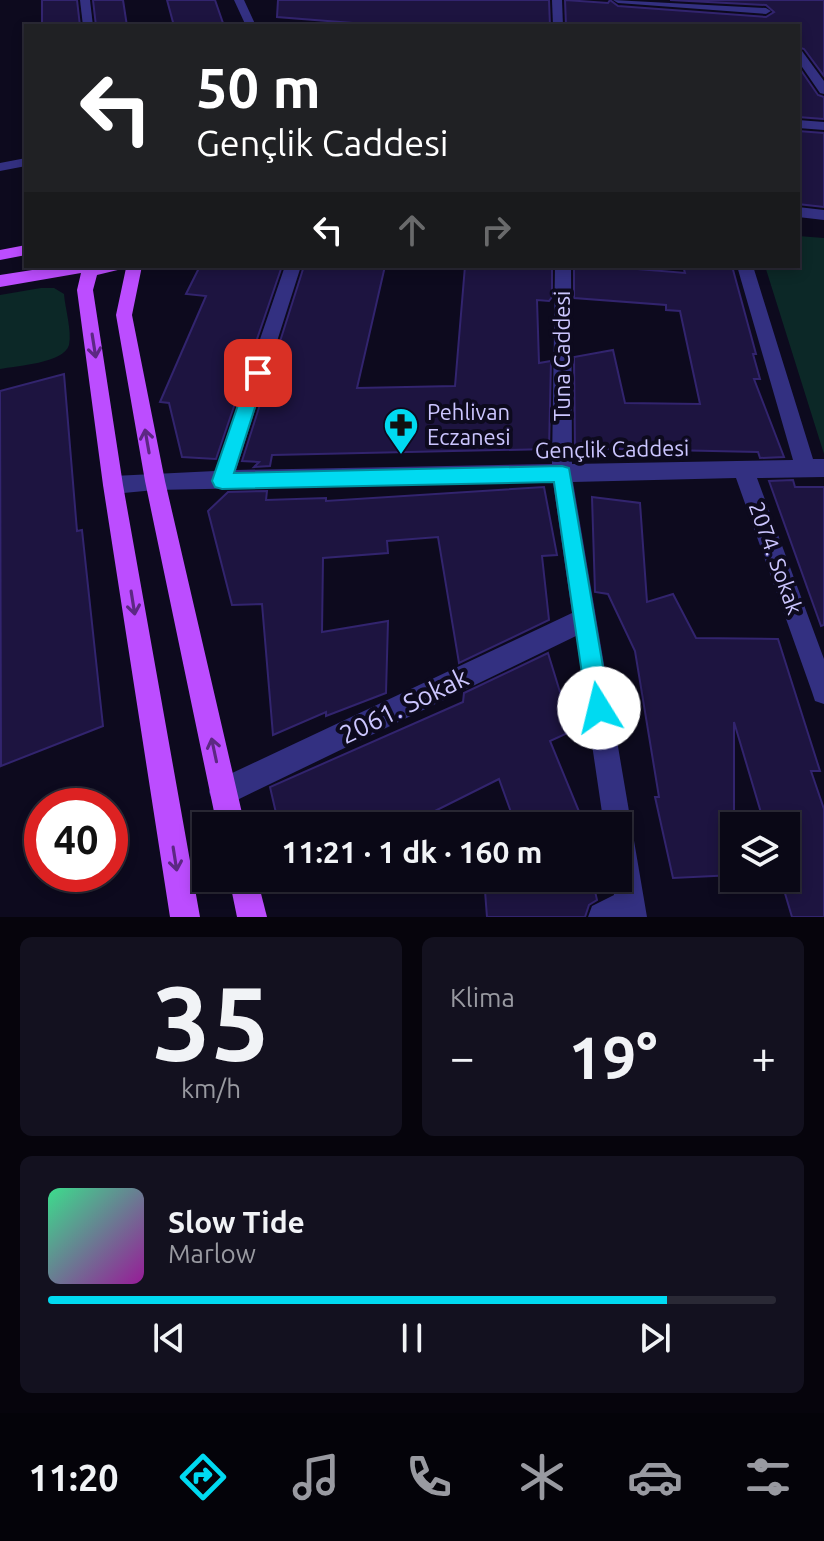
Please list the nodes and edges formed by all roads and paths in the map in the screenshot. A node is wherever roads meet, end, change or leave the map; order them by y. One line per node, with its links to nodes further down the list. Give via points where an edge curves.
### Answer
1 (85, 0): 6 (street)
2 (239, 0): 7 (street)
3 (557, 0): 8 (street)
4 (618, 0): 5 (street, via 769,15)
5 (759, 0)
6 (88, 24)
7 (249, 24)
8 (558, 24)
9 (804, 67): 10 (street); 11 (street)
10 (824, 68)
11 (824, 90)
12 (800, 124): 13 (street)
13 (824, 126)
14 (24, 162): 15 (street)
15 (0, 167)
16 (800, 212): 17 (street)
17 (824, 215)
18 (24, 250): 19 (main road)
19 (0, 255)
20 (80, 268): 26 (main road)
21 (86, 268): 32 (main road, one-way to 32)
22 (134, 268): 30 (main road, one-way to 22, via 124,315)
23 (292, 268): 31 (street)
24 (563, 268): 29 (street, Tuna Caddesi)
25 (746, 268): 28 (street)
26 (0, 281)
27 (743, 469): 28 (street, Gençlik Caddesi); 29 (street, Gençlik Caddesi); 34 (street, 2074. Sokak)
28 (815, 469)
29 (562, 474): 31 (street, Gençlik Caddesi); 33 (street, Tuna Caddesi)
30 (155, 481): 31 (street, Gençlik Caddesi); 32 (street, Gençlik Caddesi); 35 (main road, one-way to 30)
31 (222, 481)
32 (113, 485): 40 (main road, one-way to 40)
33 (585, 619): 35 (street, 2061. Sokak); 37 (street, Tuna Caddesi)
34 (824, 692)
35 (223, 792): 36 (main road)
36 (228, 812)
37 (616, 812)
38 (246, 892): 41 (main road)
39 (631, 910): 42 (street)
40 (185, 917)
41 (252, 917)
42 (603, 917)

